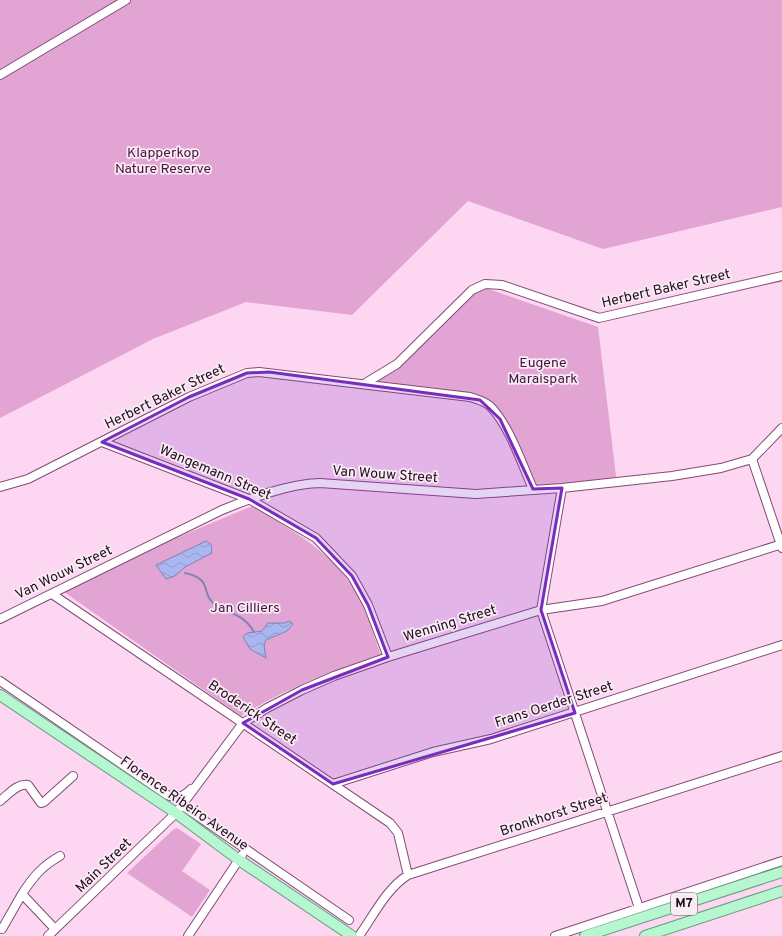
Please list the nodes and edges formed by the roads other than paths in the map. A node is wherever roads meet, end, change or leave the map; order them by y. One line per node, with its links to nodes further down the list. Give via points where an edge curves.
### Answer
1 (126, 0): 2 (street)
2 (0, 75)
3 (782, 276): 4 (street, Herbert Baker Street, via 599,318 526,292 502,285 485,284 472,290 397,364)
4 (364, 384): 6 (street, Herbert Baker Street, via 269,372 247,373 189,397); 10 (street, via 470,397 488,405 502,424)
5 (782, 428): 7 (street, Van Wouw Street)
6 (102, 442): 8 (street, Herbert Baker Street, via 28,479); 11 (street, Wangemann Street)
7 (752, 459): 9 (street, Van Wouw Street, via 722,468 672,476); 12 (street)
8 (0, 487)
9 (562, 488): 10 (street, Van Wouw Street); 14 (street)
10 (533, 489): 11 (street, Van Wouw Street, via 471,494 320,483 304,484)
11 (249, 499): 13 (street, Van Wouw Street); 17 (street, Wangemann Street, via 316,538 338,560 352,576 368,605)
12 (782, 545): 14 (street, Wenning Street, via 602,601)
13 (52, 594): 15 (street, Van Wouw Street); 21 (street, Broderick Street)
14 (541, 610): 17 (street, Wenning Street); 20 (street)
15 (0, 619)
16 (782, 645): 20 (street, Frans Oerder Street)
17 (388, 657): 21 (street, Wenning Street, via 302,690)
18 (0, 681): 24 (street, via 167,795 174,798 183,796)
19 (0, 695): 27 (main road, Florence Ribeiro Avenue)
20 (575, 713): 25 (street, Frans Oerder Street, via 491,739 433,752); 28 (street)
21 (243, 723): 24 (street, Wenning Street); 25 (street, Broderick Street)
22 (782, 756): 28 (street, Bronkhorst Street)
23 (73, 776): 26 (street, via 44,802 37,801 28,785 23,784)
24 (200, 780): 27 (street, Wenning Street)
25 (333, 784): 34 (street, Broderick Street, via 393,825 398,833)
26 (0, 801)
27 (180, 810): 29 (street); 31 (main road, Florence Ribeiro Avenue); 42 (street, Main Street)
28 (607, 812): 34 (street, Bronkhorst Street); 39 (street)
29 (246, 850): 31 (street); 40 (street)
30 (60, 856): 38 (street, via 36,874)
31 (239, 860): 44 (street); 45 (main road, Florence Ribeiro Avenue)
32 (782, 861): 39 (street)
33 (782, 872): 35 (main road, M7)
34 (408, 875): 46 (street, Bronkhorst Street, via 395,885)
35 (767, 876): 36 (main road); 48 (main road, M7)
36 (782, 886)
37 (782, 891): 49 (main road, M7)
38 (22, 894): 41 (street); 42 (street)
39 (639, 908): 47 (street)
40 (349, 920)
41 (2, 929)
42 (55, 929): 43 (street, Main Street)
43 (48, 936)
44 (188, 936)
45 (352, 936)
46 (359, 936)
47 (555, 936)
48 (585, 936)
49 (645, 936)

